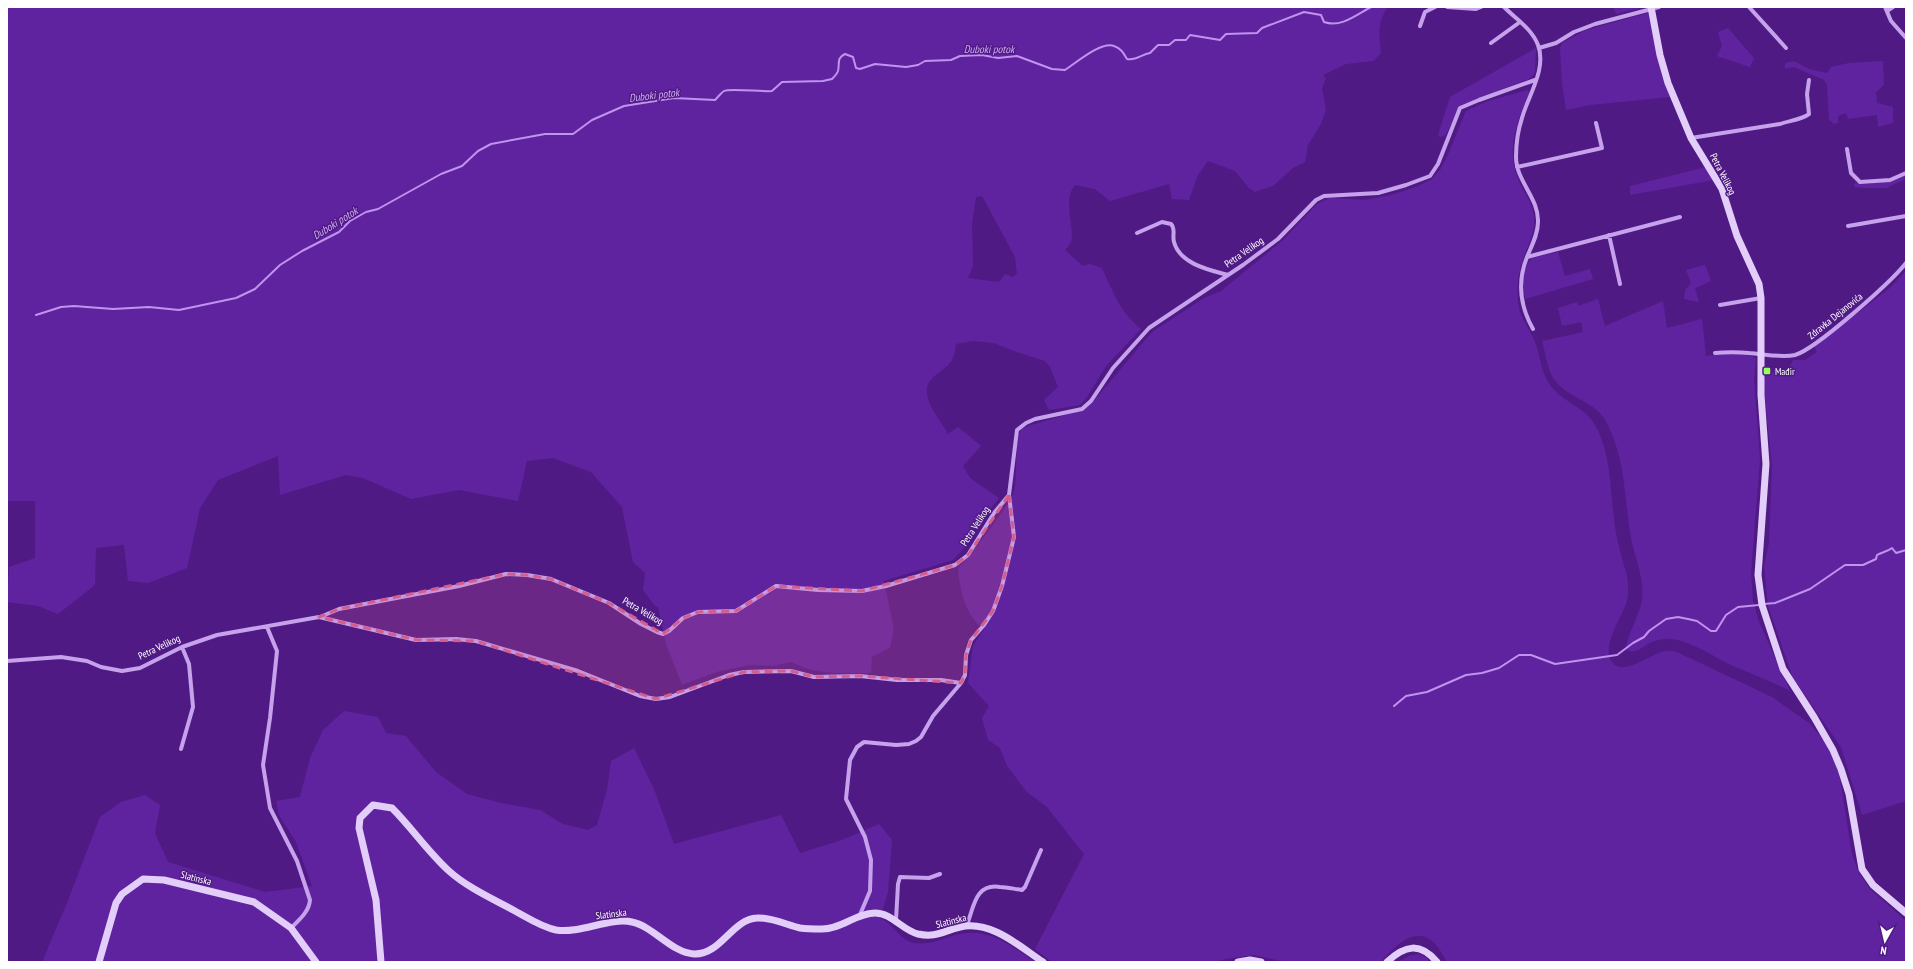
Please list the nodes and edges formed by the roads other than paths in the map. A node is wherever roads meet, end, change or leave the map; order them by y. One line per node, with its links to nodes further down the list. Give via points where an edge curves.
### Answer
1 (1435, 7): 11 (street, via 1425,12)
2 (1447, 7): 3 (street)
3 (1481, 7)
4 (1504, 7): 10 (street)
5 (1659, 7): 8 (street)
6 (1749, 7): 15 (street)
7 (1892, 7): 9 (street)
8 (1651, 8): 14 (street, via 1595,24 1574,32 1556,43); 19 (street, Petra Velikog, via 1663,68)
9 (1886, 9): 12 (street, via 1891,21)
10 (1520, 22): 13 (street); 14 (street, via 1530,32)
11 (1420, 26)
12 (1906, 38)
13 (1491, 43)
14 (1539, 48): 16 (street, via 1539,67)
15 (1786, 48)
16 (1535, 80): 21 (street, via 1520,125); 30 (street, Petra Velikog, via 1460,108 1438,164 1430,176 1378,193 1324,196 1308,207 1278,239)
17 (1809, 80): 19 (street, via 1809,114 1806,117 1780,124)
18 (1596, 124): 21 (street, via 1602,148)
19 (1691, 138): 32 (street, Petra Velikog, via 1722,189 1737,236 1759,284)
20 (1847, 148): 22 (street, via 1851,173 1860,182 1890,180)
21 (1517, 167): 28 (street, via 1538,214 1537,230)
22 (1906, 173)
23 (1906, 216): 25 (street)
24 (1680, 217): 27 (street)
25 (1848, 226)
26 (1138, 233): 30 (street, via 1162,222 1171,224 1174,228 1174,242 1183,256 1205,269)
27 (1609, 235): 28 (street); 31 (street)
28 (1527, 257): 34 (street, via 1521,280 1521,296 1524,311)
29 (1906, 263): 36 (street, Zdravka Dejanovića, via 1880,290 1806,349 1794,355)
30 (1228, 275): 37 (street, Petra Velikog, via 1149,328 1113,368 1091,401 1082,409 1035,419 1017,430)
31 (1620, 284)
32 (1761, 298): 33 (street); 36 (street, Petra Velikog)
33 (1720, 305)
34 (1533, 329)
35 (1715, 353): 36 (street, Zdravka Dejanovića)
36 (1761, 354): 46 (street, Petra Velikog, via 1766,464 1758,575 1762,603 1783,669 1821,728 1841,769 1849,794 1862,869 1873,885)
37 (1009, 495): 38 (street, Petra Velikog, via 994,513 968,555 956,565 862,591 776,586 736,611 698,612 683,618 663,634 641,624 609,602 551,579 527,575 506,574 459,586 339,609); 42 (street, Petra Velikog, via 1014,537 1002,586 993,611 971,640 966,655 965,675)
38 (319, 617): 39 (street, Petra Velikog); 42 (street, Petra Velikog, via 416,640 476,641 578,671 640,696 656,699 670,697 744,672 791,671 814,677 860,676)
39 (267, 627): 40 (street, Petra Velikog, via 217,635); 50 (street, via 277,651 263,765 270,808 297,861 310,900 306,912)
40 (182, 647): 41 (street, Petra Velikog, via 140,668 122,671 61,657); 43 (street, via 189,664 194,707)
41 (7, 661)
42 (961, 683): 47 (street, Petra Velikog, via 916,741 896,745 864,742 853,754 846,799 865,837 871,860 870,891)
43 (181, 749)
44 (1041, 850): 49 (street, via 1022,890 999,886 984,888 978,893)
45 (940, 874): 48 (street, via 929,878 900,877)
46 (1906, 912)
47 (859, 917): 48 (street, Slatinska, via 876,913); 53 (street, Slatinska, via 838,927 824,929 803,928 756,918 744,922 709,951 694,954 683,951 635,922 625,920 572,930 556,930 478,892 451,873 392,808 373,805 360,818 359,828 376,900)
48 (896, 920): 49 (street, Slatinska, via 914,933 930,936)
49 (966, 927): 54 (street, Slatinska, via 975,925 994,931)
50 (291, 928): 51 (street, Slatinska, via 254,902 164,880 143,879 122,894 116,903); 52 (street, Slatinska)
51 (99, 962)
52 (316, 962)
53 (381, 962)
54 (1043, 962)
55 (1238, 962): 56 (street)
56 (1261, 962)
57 (1387, 962): 58 (street, via 1397,952 1416,948 1427,952)
58 (1437, 962)

